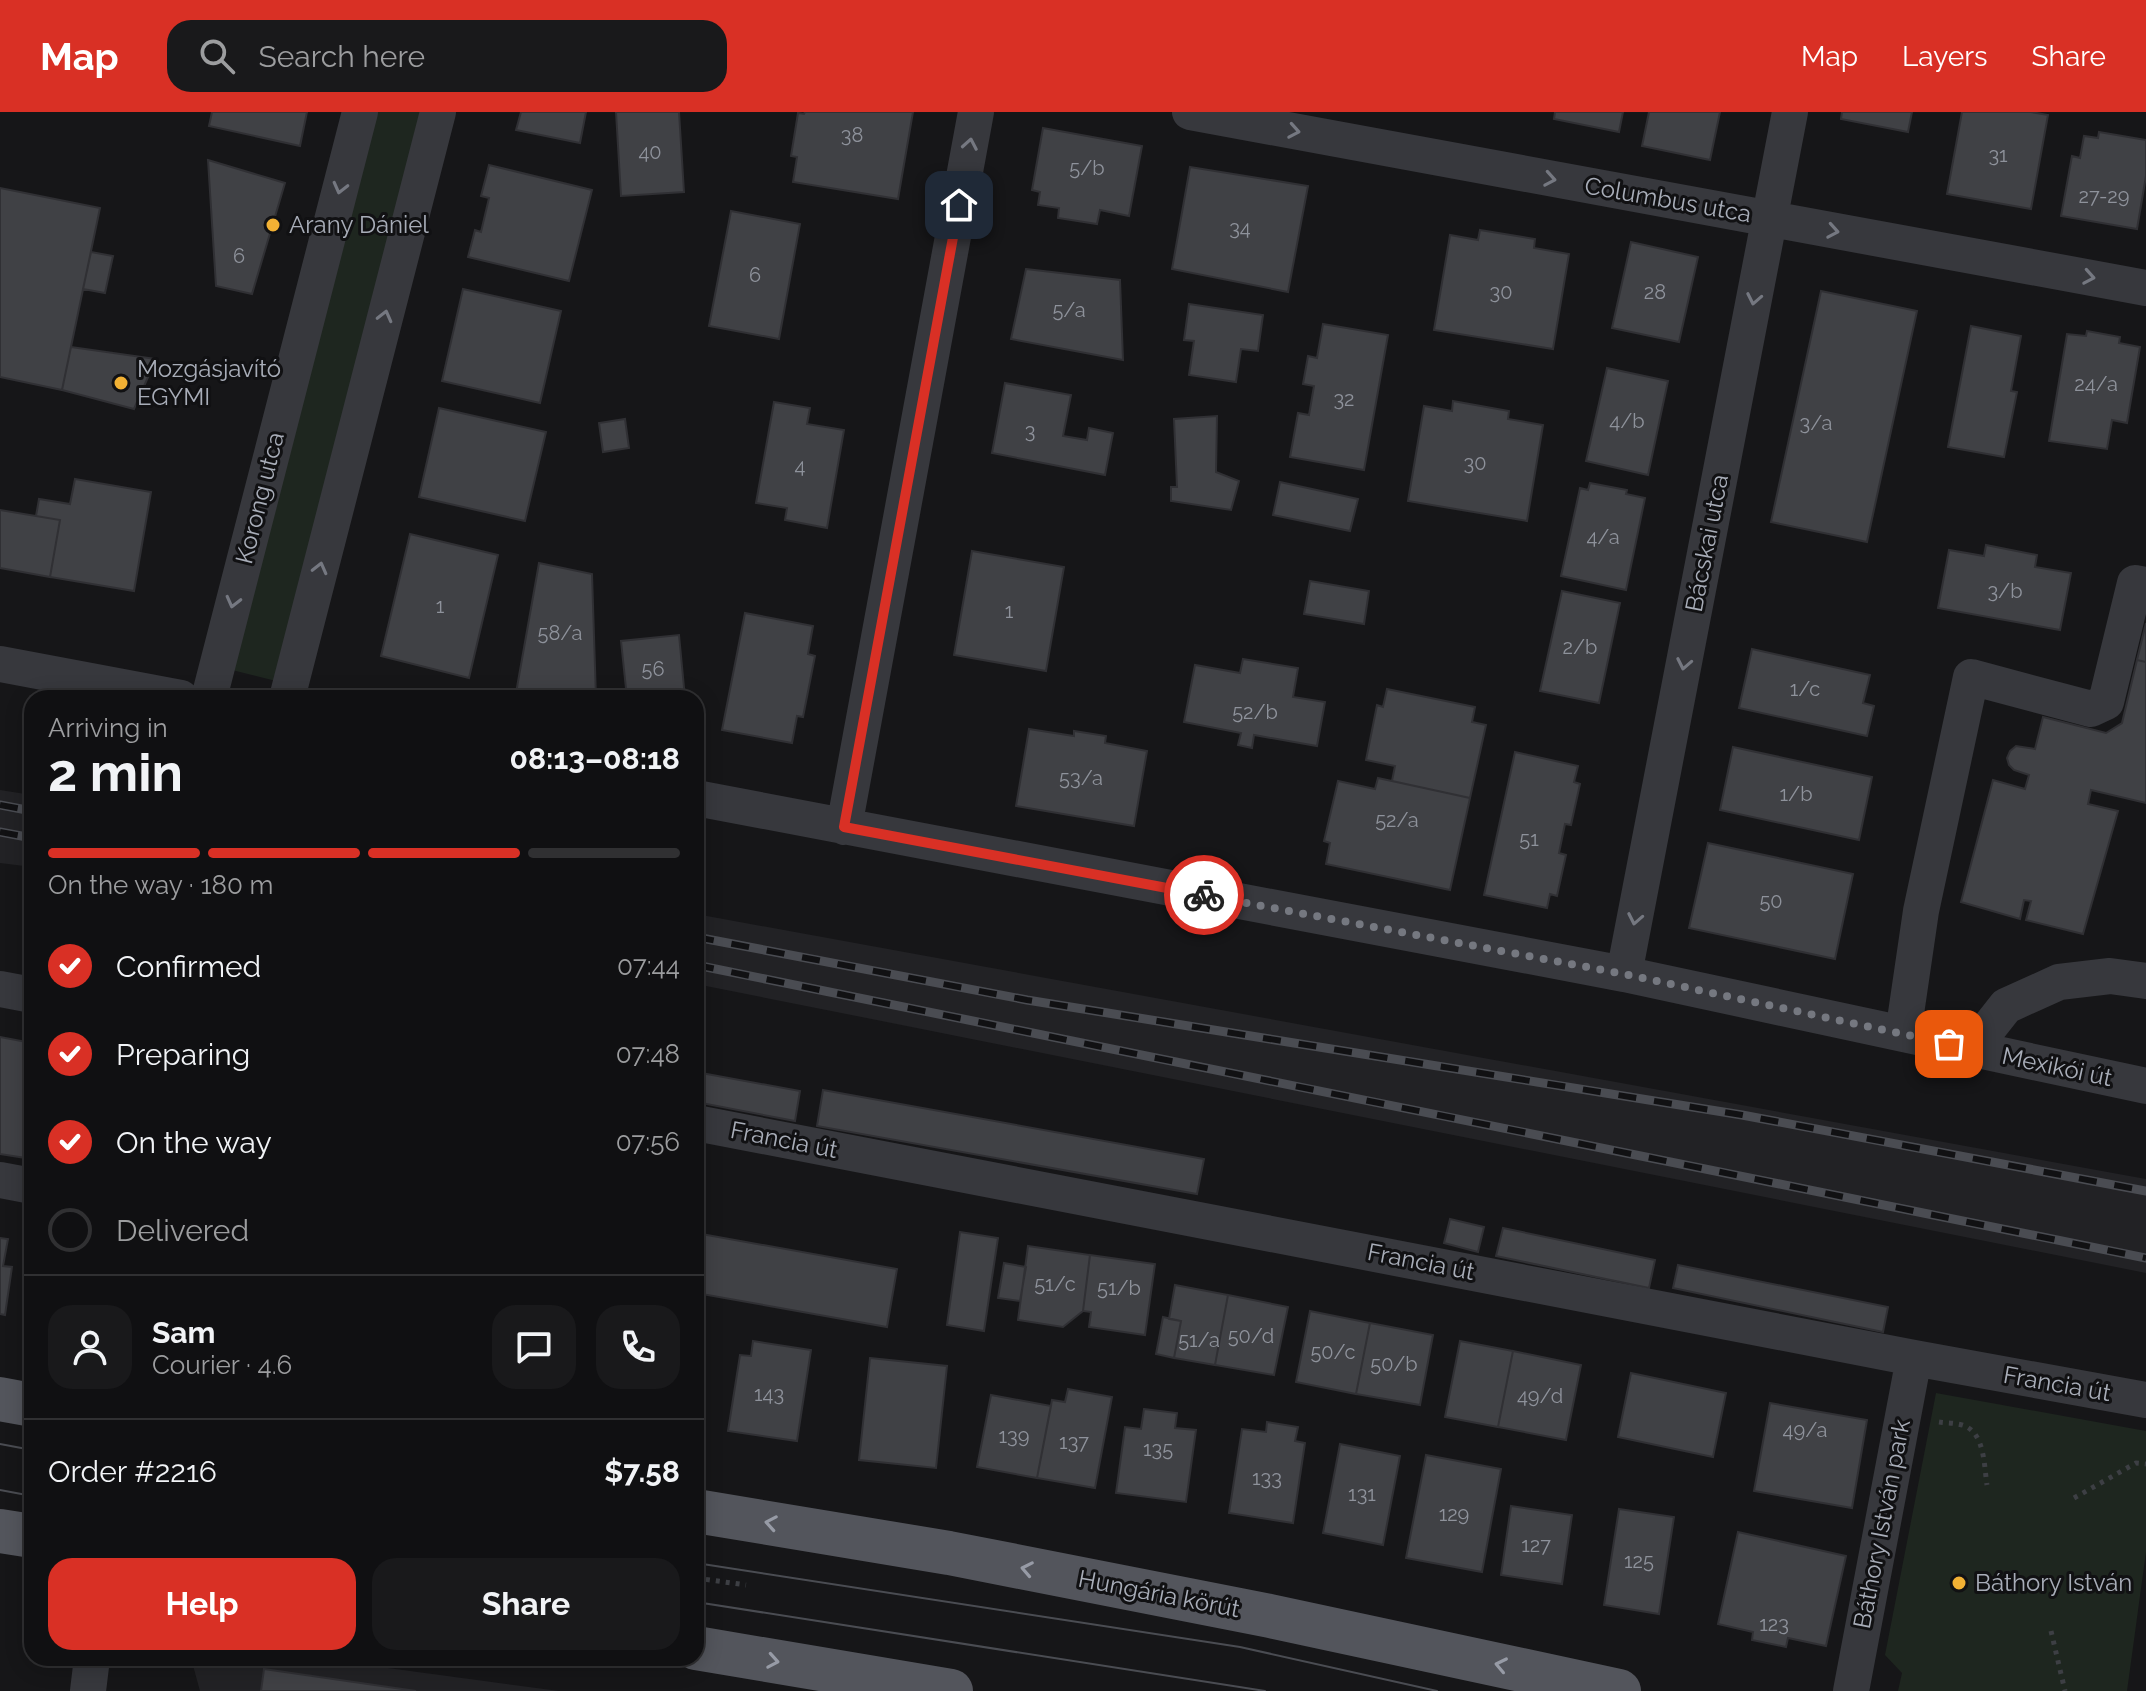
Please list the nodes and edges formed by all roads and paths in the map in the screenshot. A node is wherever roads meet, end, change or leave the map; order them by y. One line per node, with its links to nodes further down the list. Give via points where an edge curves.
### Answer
1 (360, 112): 11 (street, Korong utca, one-way to 11)
2 (438, 112): 12 (street, one-way to 2)
3 (976, 112): 14 (street, one-way to 3)
4 (1190, 112): 6 (street, Columbus utca, one-way to 6)
5 (1790, 112): 6 (street, Bácskai utca)
6 (1769, 219): 7 (street, Columbus utca, one-way to 7); 15 (street, Bácskai utca, one-way to 15)
7 (2146, 288)
8 (2146, 585): 19 (street, via 2135,583 2106,702 2091,709 1971,677 1921,911)
9 (0, 664): 10 (street)
10 (138, 690)
11 (211, 690)
12 (289, 690)
13 (704, 800): 14 (street, Mexikói út)
14 (844, 827): 15 (street, Mexikói út)
15 (1624, 974): 19 (street, Mexikói út)
16 (2146, 981): 20 (street, via 2110,976 2059,982 2006,1006)
17 (0, 989): 18 (street)
18 (24, 994)
19 (1903, 1034): 20 (street, Mexikói út)
20 (1972, 1049): 21 (street, Mexikói út)
21 (2146, 1086)
22 (704, 1125): 25 (street, Francia út)
23 (0, 1180): 24 (street)
24 (24, 1184)
25 (1914, 1358): 27 (street, Francia út); 44 (street, Báthory István park)
26 (0, 1399): 28 (main road)
27 (2146, 1400)
28 (24, 1404)
29 (1931, 1421): 31 (path, via 1964,1425 1977,1436)
30 (2146, 1464): 32 (path, via 2136,1463)
31 (1987, 1485)
32 (2074, 1498)
33 (704, 1512): 43 (main road, Hungária körút, one-way to 33, via 949,1553)
34 (0, 1531): 35 (main road)
35 (24, 1535)
36 (704, 1579): 37 (path)
37 (746, 1585)
38 (2051, 1631): 45 (path)
39 (704, 1649): 42 (main road, one-way to 42)
40 (91, 1666): 41 (street)
41 (88, 1691)
42 (951, 1691)
43 (1619, 1691)
44 (1851, 1691)
45 (2065, 1691)

